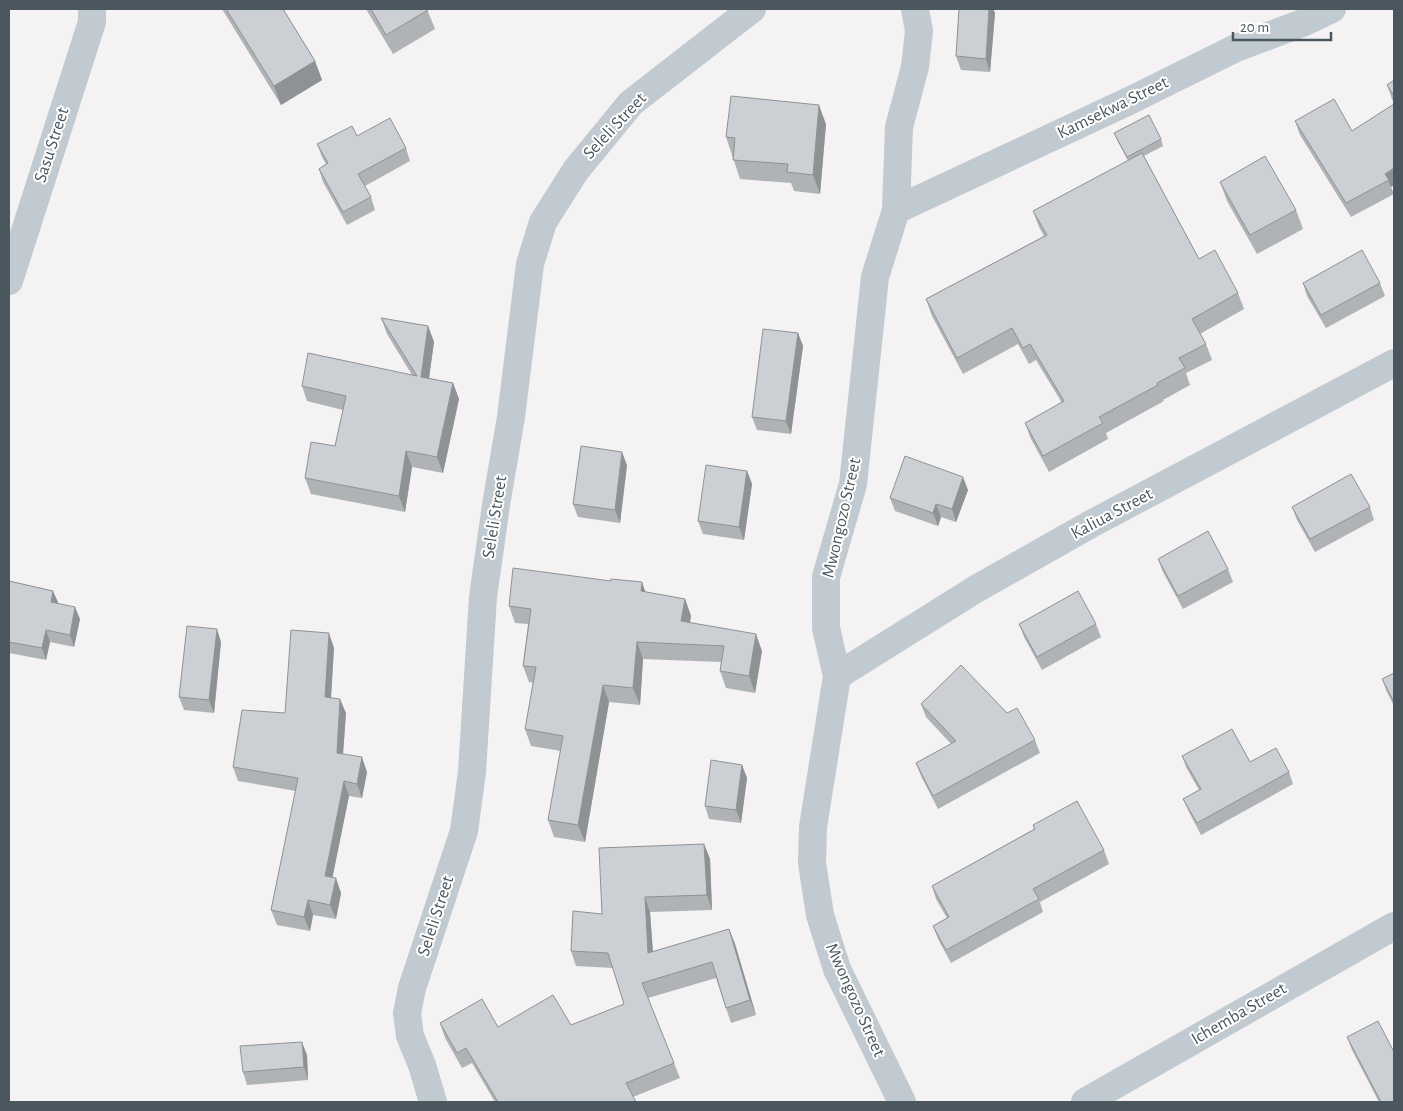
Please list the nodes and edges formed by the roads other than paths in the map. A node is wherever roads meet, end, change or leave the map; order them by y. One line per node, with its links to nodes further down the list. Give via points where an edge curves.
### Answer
1 (92, 9): 6 (street, Sasu Street, via 92,22)
2 (752, 9): 10 (street, Seleli Street, via 631,103 576,170 543,222 530,264 511,417 483,597 472,772 464,831 412,988 407,1013 410,1036)
3 (915, 9): 5 (street, Mwongozo Street, via 919,31 915,68 899,127)
4 (1332, 9): 5 (street, Kamsekwa Street, via 1297,26 1236,48)
5 (896, 210): 8 (street, Mwongozo Street, via 875,277 853,484 826,578 826,628)
6 (9, 281)
7 (1394, 364): 8 (street, Kaliua Street, via 1091,524 976,589)
8 (837, 676): 11 (street, Mwongozo Street, via 813,827 812,863 818,906 837,969)
9 (1394, 926): 12 (street, Ichemba Street)
10 (433, 1102)
11 (902, 1102)
12 (1085, 1102)

